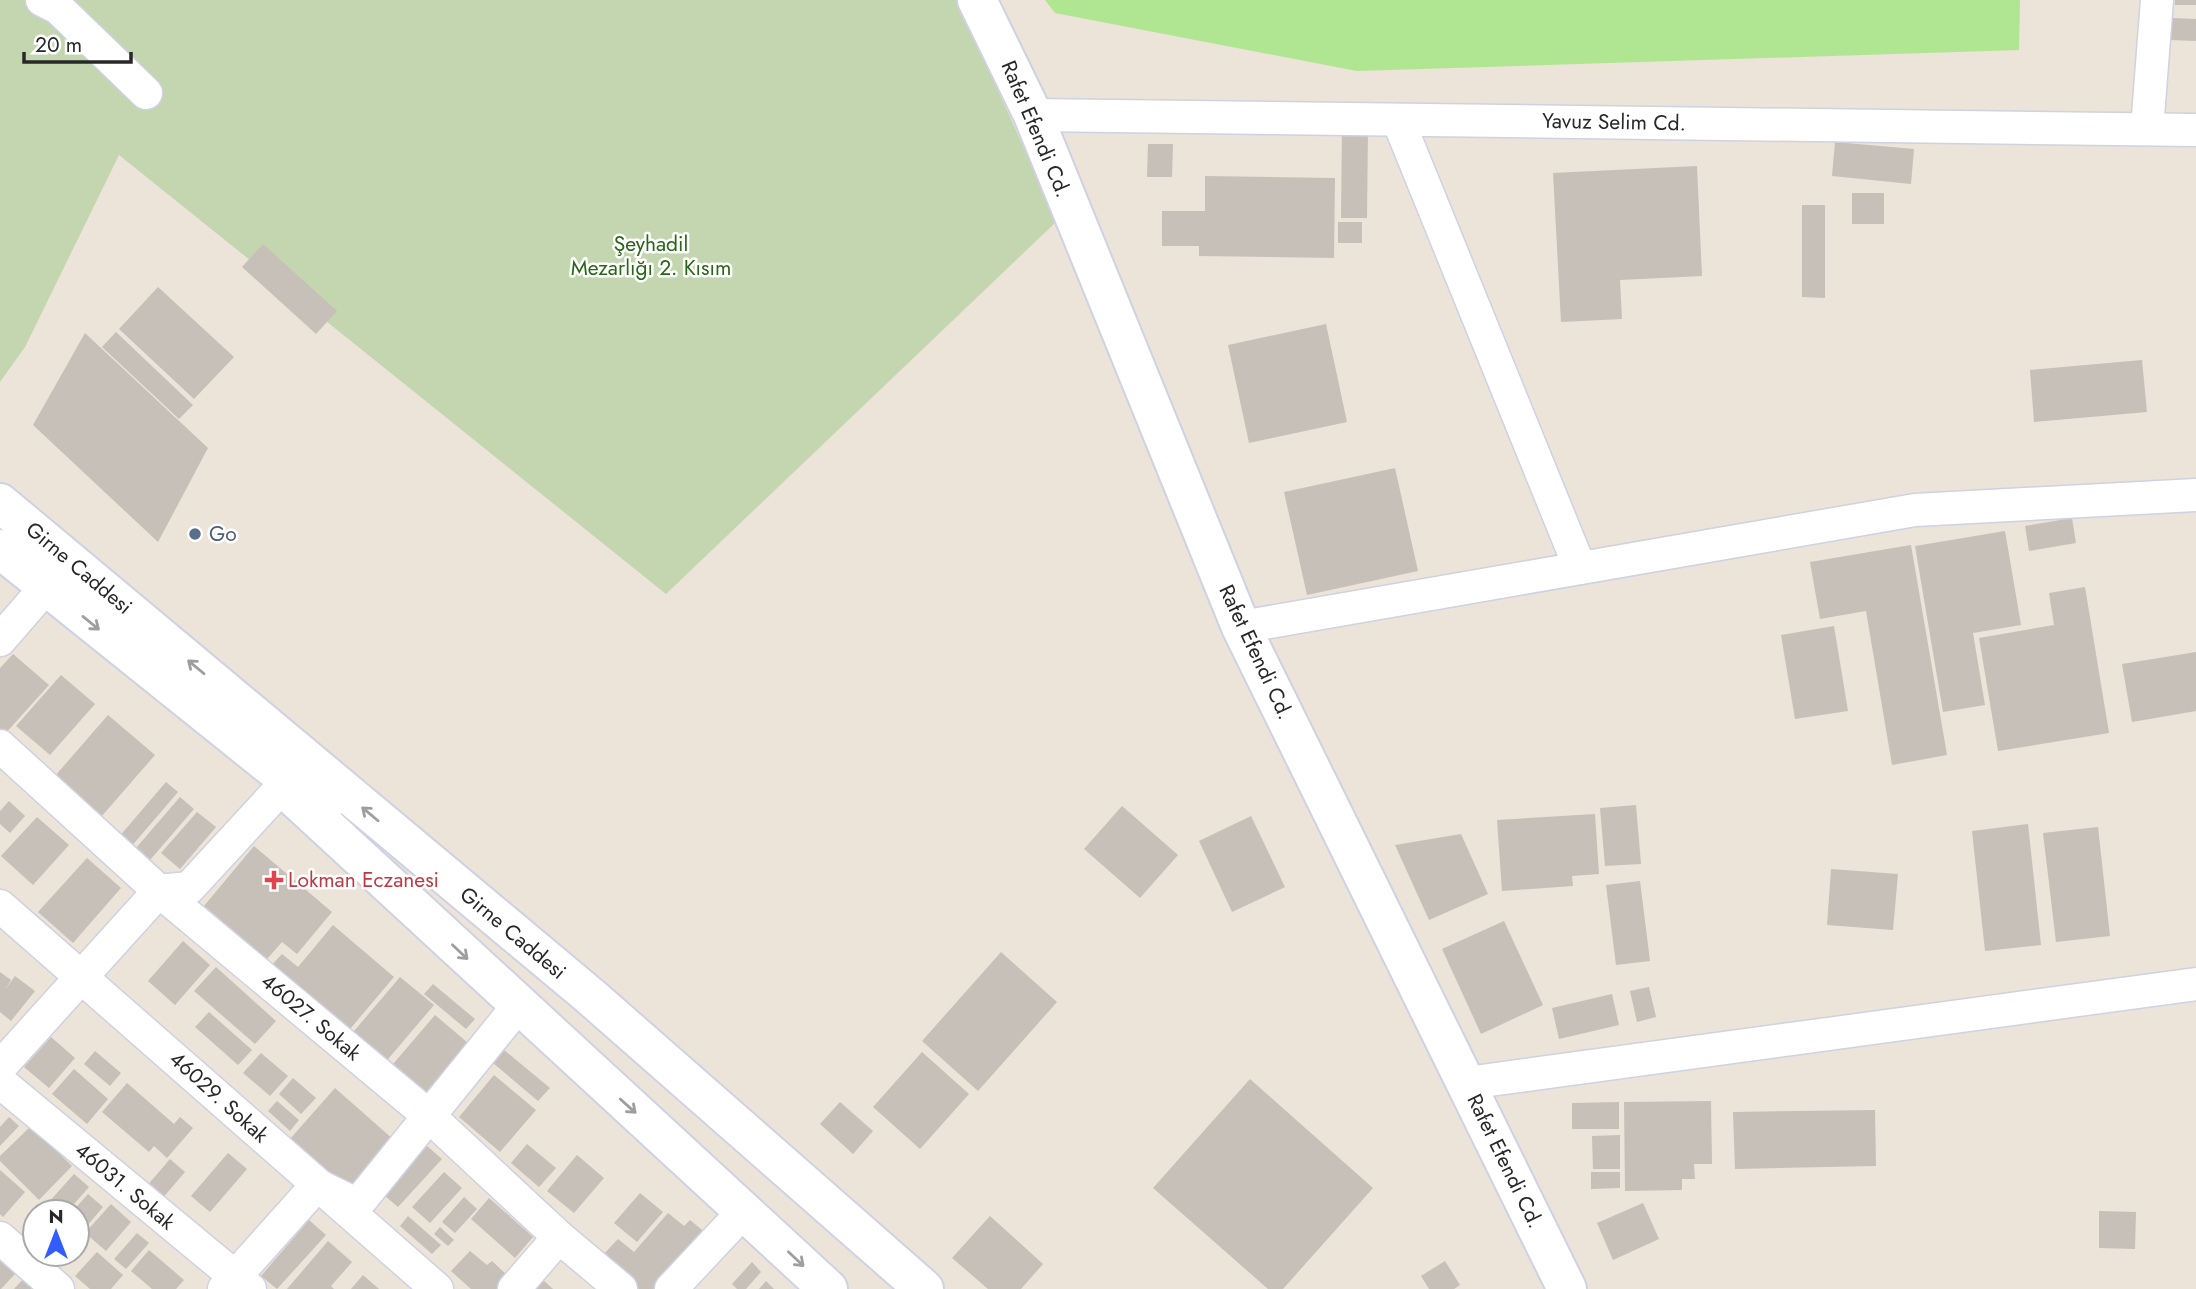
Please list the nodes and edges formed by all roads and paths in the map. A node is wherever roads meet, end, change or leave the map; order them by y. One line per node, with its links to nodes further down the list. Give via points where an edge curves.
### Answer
1 (42, 0): 4 (street, via 58,8)
2 (976, 0): 5 (main road, Rafet Efendi Cd.)
3 (2157, 0): 7 (street)
4 (146, 93)
5 (1033, 116): 6 (street, Yavuz Selim Cd.); 14 (main road, Rafet Efendi Cd.)
6 (1398, 120): 7 (street, Yavuz Selim Cd.); 12 (street)
7 (2147, 129): 8 (street, Yavuz Selim Cd.)
8 (2196, 130)
9 (2196, 495): 12 (street, via 1915,510)
10 (0, 503): 40 (main road, Girne Caddesi, one-way to 10, via 590,996)
11 (0, 549): 13 (main road, Girne Caddesi)
12 (1580, 568): 14 (street)
13 (46, 587): 15 (street); 16 (main road, Girne Caddesi, one-way to 16)
14 (1241, 627): 26 (main road, Rafet Efendi Cd.)
15 (0, 640)
16 (233, 737): 18 (main road, Girne Caddesi); 39 (main road, Girne Caddesi, via 604,1032)
17 (0, 746): 19 (street, 46027. Sokak)
18 (284, 786): 19 (street, via 189,888); 23 (main road, Girne Caddesi, one-way to 23)
19 (159, 891): 21 (street); 27 (street, 46027. Sokak)
20 (0, 906): 21 (street, 46029. Sokak)
21 (82, 975): 24 (street); 28 (street, 46029. Sokak)
22 (2196, 984): 26 (street)
23 (518, 1006): 27 (street); 29 (main road, Girne Caddesi, one-way to 29)
24 (0, 1067)
25 (0, 1082): 32 (street, 46031. Sokak)
26 (1467, 1083): 41 (main road, Rafet Efendi Cd.)
27 (429, 1116): 28 (street, via 361,1200 351,1201); 30 (street, 46027. Sokak)
28 (317, 1185): 32 (street); 34 (street, 46029. Sokak)
29 (744, 1212): 37 (street); 38 (main road, Girne Caddesi, one-way to 38)
30 (559, 1237): 35 (street); 36 (street, 46027. Sokak)
31 (0, 1238): 33 (street)
32 (237, 1285)
33 (58, 1289)
34 (436, 1289)
35 (514, 1289)
36 (621, 1289)
37 (671, 1289)
38 (828, 1289)
39 (886, 1289)
40 (924, 1289)
41 (1567, 1289)

